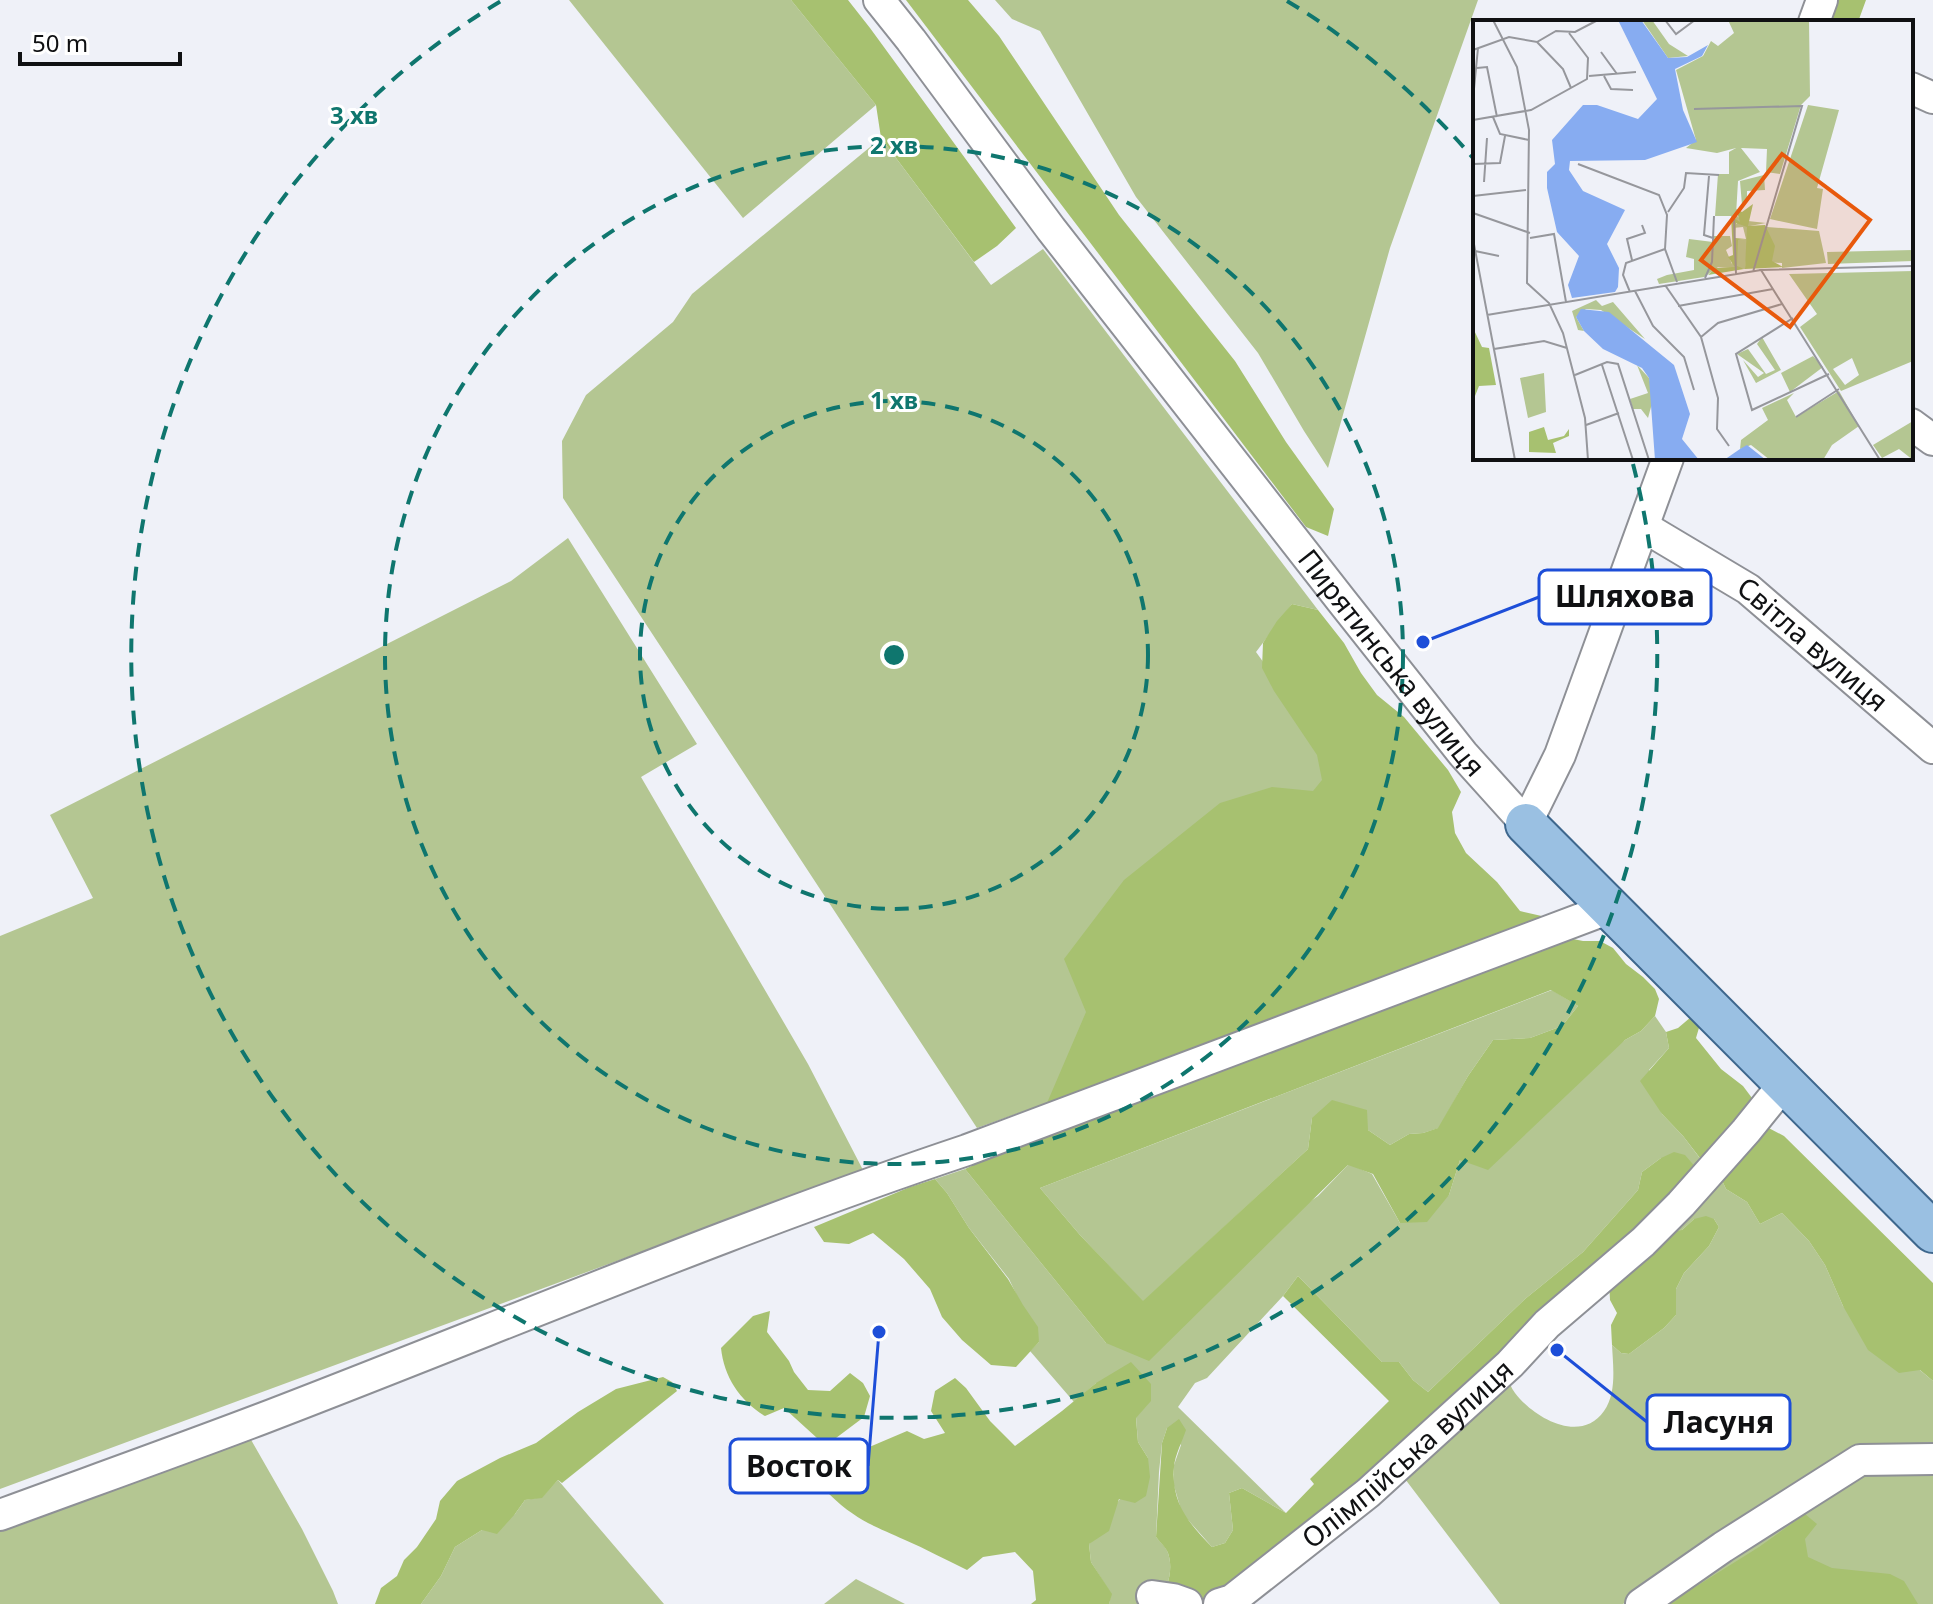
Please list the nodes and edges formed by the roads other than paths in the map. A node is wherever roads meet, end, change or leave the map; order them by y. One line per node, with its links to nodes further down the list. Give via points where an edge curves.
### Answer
1 (879, 0): 11 (street, Пирятинська вулиця, via 1331,588)
2 (1822, 0): 3 (street)
3 (1815, 20)
4 (1913, 89): 5 (street)
5 (1933, 98)
6 (1913, 425): 7 (street)
7 (1933, 440)
8 (1667, 460): 9 (street)
9 (1644, 527): 10 (street, Світла вулиця, via 1748,589); 11 (street, via 1560,755)
10 (1933, 748)
11 (1526, 824): 12 (main road, Пирятинська вулиця)
12 (1610, 908): 13 (main road, Пирятинська вулиця); 16 (street, via 744,1229 261,1419)
13 (1784, 1084): 14 (main road, Пирятинська вулиця); 19 (street, Олімпійська вулиця, via 1643,1242 1547,1324 1368,1493 1232,1600)
14 (1933, 1232)
15 (1933, 1459): 20 (street, via 1860,1460)
16 (0, 1515)
17 (1152, 1596): 18 (street)
18 (1187, 1604)
19 (1219, 1604)
20 (1641, 1604)

